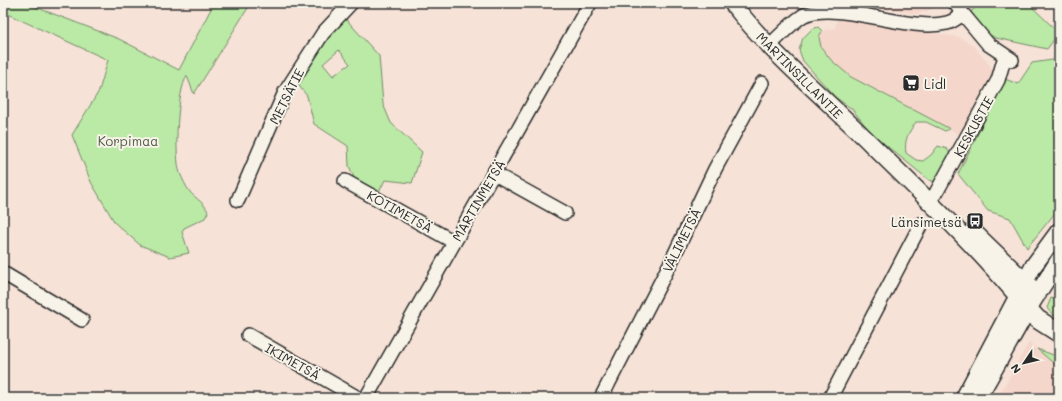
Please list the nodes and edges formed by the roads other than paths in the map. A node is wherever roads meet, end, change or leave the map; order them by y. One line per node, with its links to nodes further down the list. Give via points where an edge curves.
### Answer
1 (351, 3): 12 (street, METSÄTIE, via 323,33 285,92)
2 (590, 3): 9 (street, MARTINMETSÄ)
3 (732, 3): 6 (main road, MARTINSILLANTIE)
4 (956, 3): 5 (street, KESKUSTIE)
5 (963, 14): 6 (street, via 949,23 934,25 848,9 818,10 804,15); 11 (street, KESKUSTIE, via 988,44 1009,58)
6 (769, 46): 8 (main road, MARTINSILLANTIE)
7 (762, 83): 27 (street, VÄLIMETSÄ, via 715,169 670,264)
8 (872, 145): 11 (main road, MARTINSILLANTIE); 21 (main road, MARTINSILLANTIE, via 965,237)
9 (494, 172): 13 (street); 16 (street, MARTINMETSÄ)
10 (345, 180): 16 (street, KOTIMETSÄ)
11 (936, 193): 19 (main road, MARTINSILLANTIE)
12 (238, 200)
13 (565, 213)
14 (921, 224): 28 (street)
15 (1059, 231): 19 (main road)
16 (454, 242): 26 (street, MARTINMETSÄ)
17 (1059, 260): 20 (main road)
18 (3, 273): 22 (street)
19 (1025, 282): 20 (main road, MARTINSILLANTIE); 21 (main road)
20 (1038, 294): 21 (main road)
21 (1023, 303): 23 (highway, via 1037,319); 29 (main road); 30 (main road)
22 (82, 320)
23 (1059, 333)
24 (248, 335): 25 (street, IKIMETSÄ)
25 (358, 398)
26 (366, 398)
27 (601, 398)
28 (830, 398)
29 (964, 398)
30 (978, 398)

